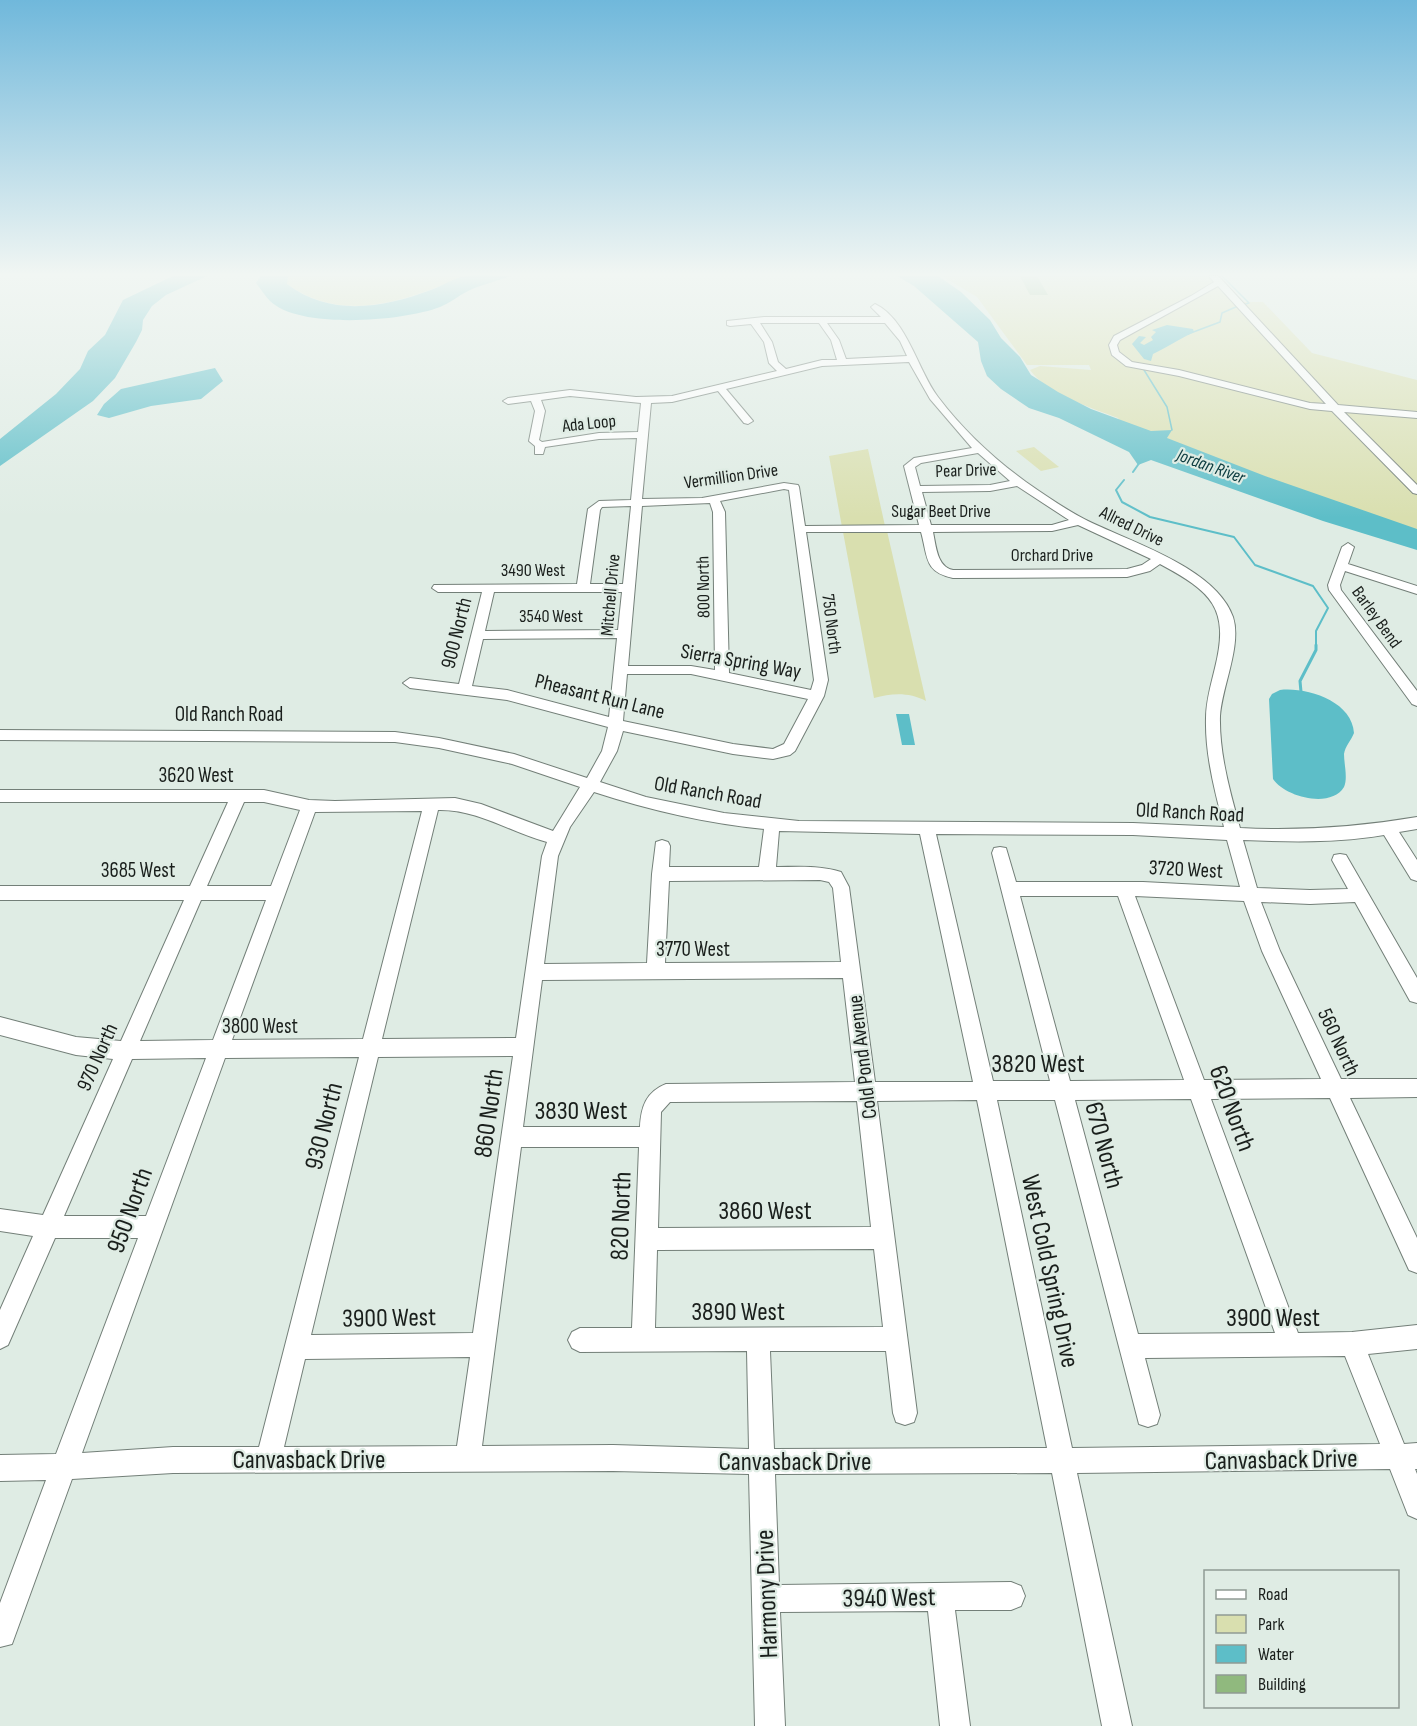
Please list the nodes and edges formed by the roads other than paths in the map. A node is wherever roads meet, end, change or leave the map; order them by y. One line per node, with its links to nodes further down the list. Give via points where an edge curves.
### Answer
1 (772, 357): 7 (street)
2 (841, 357): 6 (street)
3 (1120, 357): 12 (street, via 1129,364)
4 (1288, 357): 12 (street)
5 (912, 359): 6 (street); 16 (street, Allred Drive, via 939,406)
6 (842, 360): 7 (street)
7 (784, 372): 8 (street)
8 (721, 389): 11 (street); 14 (street)
9 (535, 398): 10 (street); 11 (street, via 576,393); 15 (street, Ada Loop, via 540,411 534,441 540,450 599,436)
10 (508, 401)
11 (646, 401): 15 (street, Mitchell Drive)
12 (1336, 409): 13 (street); 20 (street)
13 (1417, 415)
14 (748, 421)
15 (642, 435): 22 (street, Mitchell Drive)
16 (980, 450): 17 (street, Allred Drive); 19 (street, via 912,463 909,468)
17 (1019, 482): 19 (street, Pear Drive, via 990,488); 23 (street, Allred Drive)
18 (794, 487): 21 (street, Vermillion Drive); 24 (street, 750 North)
19 (914, 489): 25 (street)
20 (1417, 491)
21 (714, 499): 22 (street, Vermillion Drive); 37 (street, 800 North, via 719,512)
22 (636, 502): 31 (street, Vermillion Drive, via 599,504 594,509); 32 (street, Mitchell Drive)
23 (1079, 521): 25 (street, Sugar Beet Drive, via 1052,528); 27 (street, Allred Drive)
24 (802, 529): 25 (street, Sugar Beet Drive); 42 (street, 750 North, via 820,672)
25 (925, 529): 27 (street, Orchard Drive, via 936,566 942,572 1127,573)
26 (1348, 548): 28 (street, Barley Bend)
27 (1159, 560): 56 (street, Allred Drive, via 1207,590 1223,609 1228,623 1213,720 1218,768)
28 (1342, 566): 33 (street); 38 (street, Barley Bend, via 1335,590)
29 (438, 588): 30 (street, 3490 West)
30 (489, 588): 31 (street, 3490 West); 35 (street, 900 North)
31 (583, 588): 32 (street, 3490 West)
32 (629, 588): 34 (street, Mitchell Drive)
33 (1417, 590)
34 (625, 634): 35 (street, 3540 West); 36 (street, Mitchell Drive)
35 (477, 635): 41 (street, 900 North)
36 (622, 670): 37 (street, Sierra Spring Way, via 691,670); 44 (street, Mitchell Drive)
37 (722, 676): 42 (street, Sierra Spring Way)
38 (1400, 678): 39 (street); 43 (street, Barley Bend)
39 (1417, 678)
40 (410, 683): 41 (street, Pheasant Run Lane)
41 (465, 688): 44 (street, Pheasant Run Lane, via 529,700)
42 (817, 696): 46 (street, 750 North, via 790,747)
43 (1417, 701)
44 (617, 724): 46 (street, Pheasant Run Lane, via 723,747); 47 (street, Mitchell Drive, via 611,750)
45 (0, 735): 47 (street, Old Ranch Road, via 395,737 485,752)
46 (778, 753)
47 (589, 785): 53 (street, Old Ranch Road, via 645,803); 57 (street, 860 North)
48 (0, 796): 49 (street, 3620 West)
49 (238, 796): 51 (street, 3620 West, via 264,796); 66 (street, 970 North)
50 (431, 804): 51 (street, 3620 West); 57 (street, 3620 West, via 475,808); 78 (street, 930 North)
51 (309, 806): 68 (street, 950 North)
52 (1417, 824): 55 (street, Old Ranch Road)
53 (771, 825): 54 (street, Old Ranch Road); 61 (street)
54 (927, 829): 56 (street, Old Ranch Road, via 1133,829); 85 (street, West Cold Spring Drive)
55 (1389, 829): 56 (street, Old Ranch Road, via 1311,836); 63 (street)
56 (1234, 835): 69 (street, 560 North)
57 (556, 838): 73 (street, 860 North)
58 (662, 846): 62 (street)
59 (1000, 853): 64 (street, 670 North)
60 (1340, 860): 70 (street)
61 (767, 873): 62 (street, Cold Pond Avenue); 71 (street, Cold Pond Avenue, via 820,873 838,881)
62 (660, 874): 72 (street)
63 (1417, 874)
64 (1009, 889): 65 (street, 3720 West); 83 (street, 670 North)
65 (1124, 889): 69 (street, 3720 West); 81 (street, 620 North)
66 (195, 892): 67 (street, 3685 West); 68 (street, 3685 West); 79 (street, 970 North)
67 (0, 893)
68 (276, 893): 77 (street, 950 North)
69 (1250, 895): 70 (street, 3720 West); 82 (street, 560 North, via 1271,951)
70 (1360, 895): 74 (street)
71 (851, 970): 72 (street, 3770 West); 84 (street, Cold Pond Avenue)
72 (656, 971): 73 (street, 3770 West)
73 (534, 972): 76 (street, 860 North)
74 (1417, 995)
75 (0, 1026): 79 (street, 3800 West, via 76,1046)
76 (524, 1047): 78 (street, 3800 West); 87 (street, 860 North)
77 (219, 1048): 78 (street, 3800 West); 79 (street, 3800 West); 91 (street, 950 North)
78 (370, 1048): 105 (street, 930 North)
79 (126, 1049): 90 (street, 970 North)
80 (1417, 1088): 82 (street, 3820 West)
81 (1197, 1089): 82 (street, 3820 West); 83 (street, 3820 West); 103 (street, 620 North)
82 (1335, 1089): 94 (street, 560 North)
83 (1062, 1090): 85 (street, 3820 West); 104 (street, 670 North)
84 (866, 1091): 85 (street, 3820 West); 86 (street, 3820 West); 92 (street, Cold Pond Avenue)
85 (985, 1091): 111 (street, West Cold Spring Drive)
86 (660, 1096): 88 (street, 820 North, via 651,1112)
87 (512, 1137): 88 (street, 3830 West); 102 (street, 860 North)
88 (650, 1137): 93 (street, 820 North)
89 (0, 1220): 90 (street)
90 (49, 1227): 91 (street); 96 (street, 970 North)
91 (154, 1227): 113 (street, 950 North)
92 (883, 1238): 93 (street, 3860 West); 97 (street, Cold Pond Avenue)
93 (646, 1239): 98 (street, 820 North)
94 (1417, 1262)
95 (1417, 1337): 101 (street, 3900 West)
96 (0, 1338)
97 (896, 1339): 99 (street, 3890 West); 106 (street, Cold Pond Avenue)
98 (643, 1340): 99 (street, 3890 West); 100 (street, 3890 West)
99 (758, 1340): 112 (street, Harmony Drive)
100 (580, 1341)
101 (1352, 1344): 103 (street, 3900 West); 109 (street)
102 (483, 1345): 105 (street, 3900 West); 108 (street, 860 North)
103 (1291, 1345): 104 (street, 3900 West)
104 (1130, 1346): 107 (street, 670 North)
105 (296, 1347): 110 (street, 930 North)
106 (905, 1413)
107 (1148, 1415)
108 (468, 1457): 110 (street, Canvasback Drive); 112 (street, Canvasback Drive)
109 (1407, 1457): 111 (street, Canvasback Drive); 115 (street)
110 (268, 1460): 113 (street, Canvasback Drive, via 173,1460)
111 (1061, 1460): 112 (street, Canvasback Drive); 122 (street, West Cold Spring Drive)
112 (762, 1461): 118 (street, Harmony Drive)
113 (65, 1467): 114 (street, Canvasback Drive); 119 (street, 950 North)
114 (0, 1468)
115 (1417, 1506)
116 (1011, 1596): 117 (street, 3940 West)
117 (940, 1597): 118 (street, 3940 West); 121 (street)
118 (766, 1599): 120 (street, Harmony Drive)
119 (2, 1634)
120 (770, 1726)
121 (956, 1726)
122 (1117, 1726)

